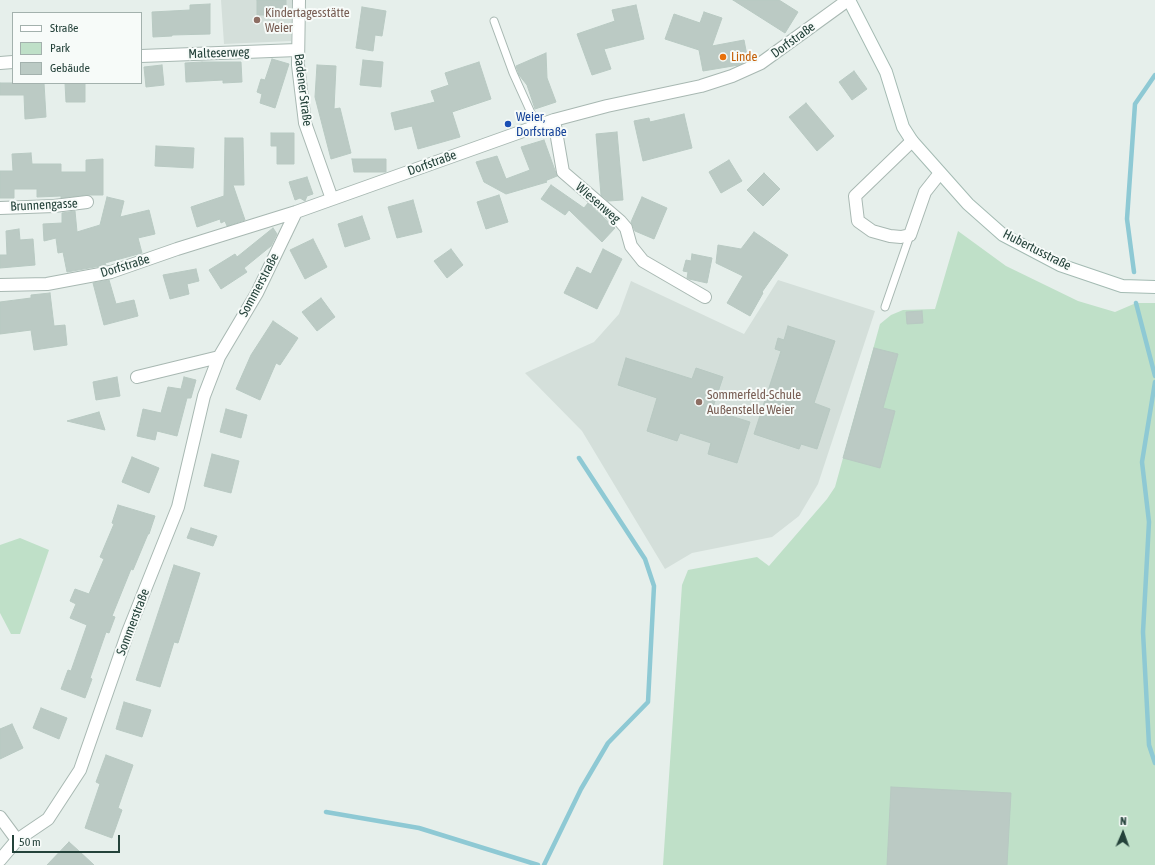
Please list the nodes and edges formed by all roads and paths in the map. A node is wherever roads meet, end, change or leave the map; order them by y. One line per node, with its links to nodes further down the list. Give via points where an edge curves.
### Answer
1 (298, 0): 4 (street, Badener Straße)
2 (848, 0): 8 (street, Dorfstraße, via 761,63 732,76 701,86); 10 (street, Hubertusstraße, via 886,72 903,127)
3 (494, 21): 9 (lane, via 513,73)
4 (297, 50): 5 (street, Malteserweg); 12 (street, Badener Straße, via 305,123)
5 (142, 56)
6 (12, 62): 7 (street)
7 (0, 63)
8 (554, 120): 9 (street, Dorfstraße); 19 (street, Wiesenweg, via 563,172 620,221 626,228 631,246 643,261)
9 (537, 126): 12 (street, Dorfstraße)
10 (912, 141): 11 (street, Hubertusstraße); 16 (street, via 855,196 858,221 872,231 890,236)
11 (940, 173): 16 (street, via 925,192); 18 (street, Hubertusstraße, via 968,204 1003,235 1060,265 1122,286)
12 (332, 199): 15 (street, Dorfstraße)
13 (87, 202): 14 (street, Brunnengasse)
14 (0, 208)
15 (296, 212): 17 (street, Dorfstraße, via 111,272 47,284); 21 (street, Sommerstraße, via 257,293)
16 (910, 235): 20 (lane)
17 (0, 285)
18 (1155, 287)
19 (705, 297)
20 (885, 307)
21 (220, 357): 22 (street); 24 (street, Sommerstraße, via 204,396 178,507 128,632 80,770 48,819)
22 (137, 377)
23 (0, 817): 24 (street)
24 (17, 840): 25 (street, Sommerstraße)
25 (0, 860)

